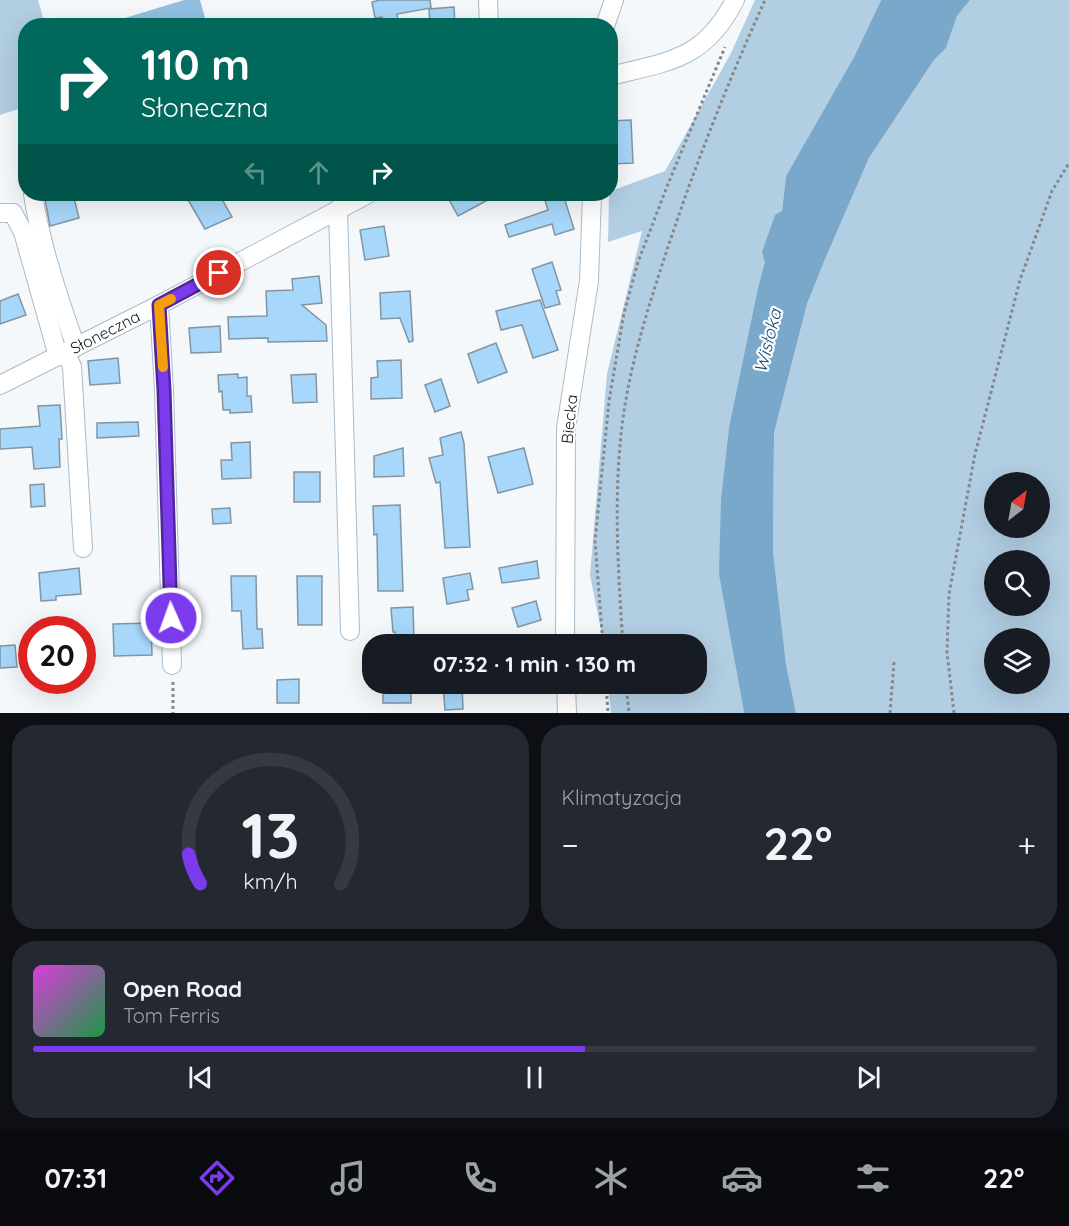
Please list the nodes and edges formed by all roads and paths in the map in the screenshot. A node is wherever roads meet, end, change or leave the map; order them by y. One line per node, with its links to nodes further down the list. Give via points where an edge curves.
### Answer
1 (488, 0): 5 (street)
2 (614, 0): 6 (street)
3 (735, 0): 8 (street, via 718,29 694,50)
4 (765, 0): 22 (path, via 684,198 634,365 623,417 617,531)
5 (489, 18)
6 (607, 18)
7 (725, 45): 21 (path, via 638,262 624,313 609,401 595,541)
8 (618, 74)
9 (1069, 163): 33 (path, via 1052,191 1020,280 975,454 949,594 947,652)
10 (34, 201): 16 (street)
11 (354, 201): 13 (street, Słoneczna)
12 (592, 201): 20 (street, Biecka, via 589,281 566,428)
13 (338, 209): 15 (street, Słoneczna); 19 (street)
14 (0, 213): 16 (street, via 13,213 23,232)
15 (159, 305): 16 (street, Słoneczna); 24 (street)
16 (67, 352): 17 (street, Słoneczna); 18 (street, via 72,367)
17 (0, 385)
18 (83, 548)
19 (350, 631)
20 (565, 634)
21 (602, 634)
22 (623, 634)
23 (894, 662): 32 (path)
24 (172, 665): 28 (path)
25 (566, 694): 29 (street)
26 (607, 694): 30 (path)
27 (627, 694): 31 (path)
28 (173, 713)
29 (567, 713)
30 (608, 713)
31 (629, 713)
32 (890, 713)
33 (954, 713)

